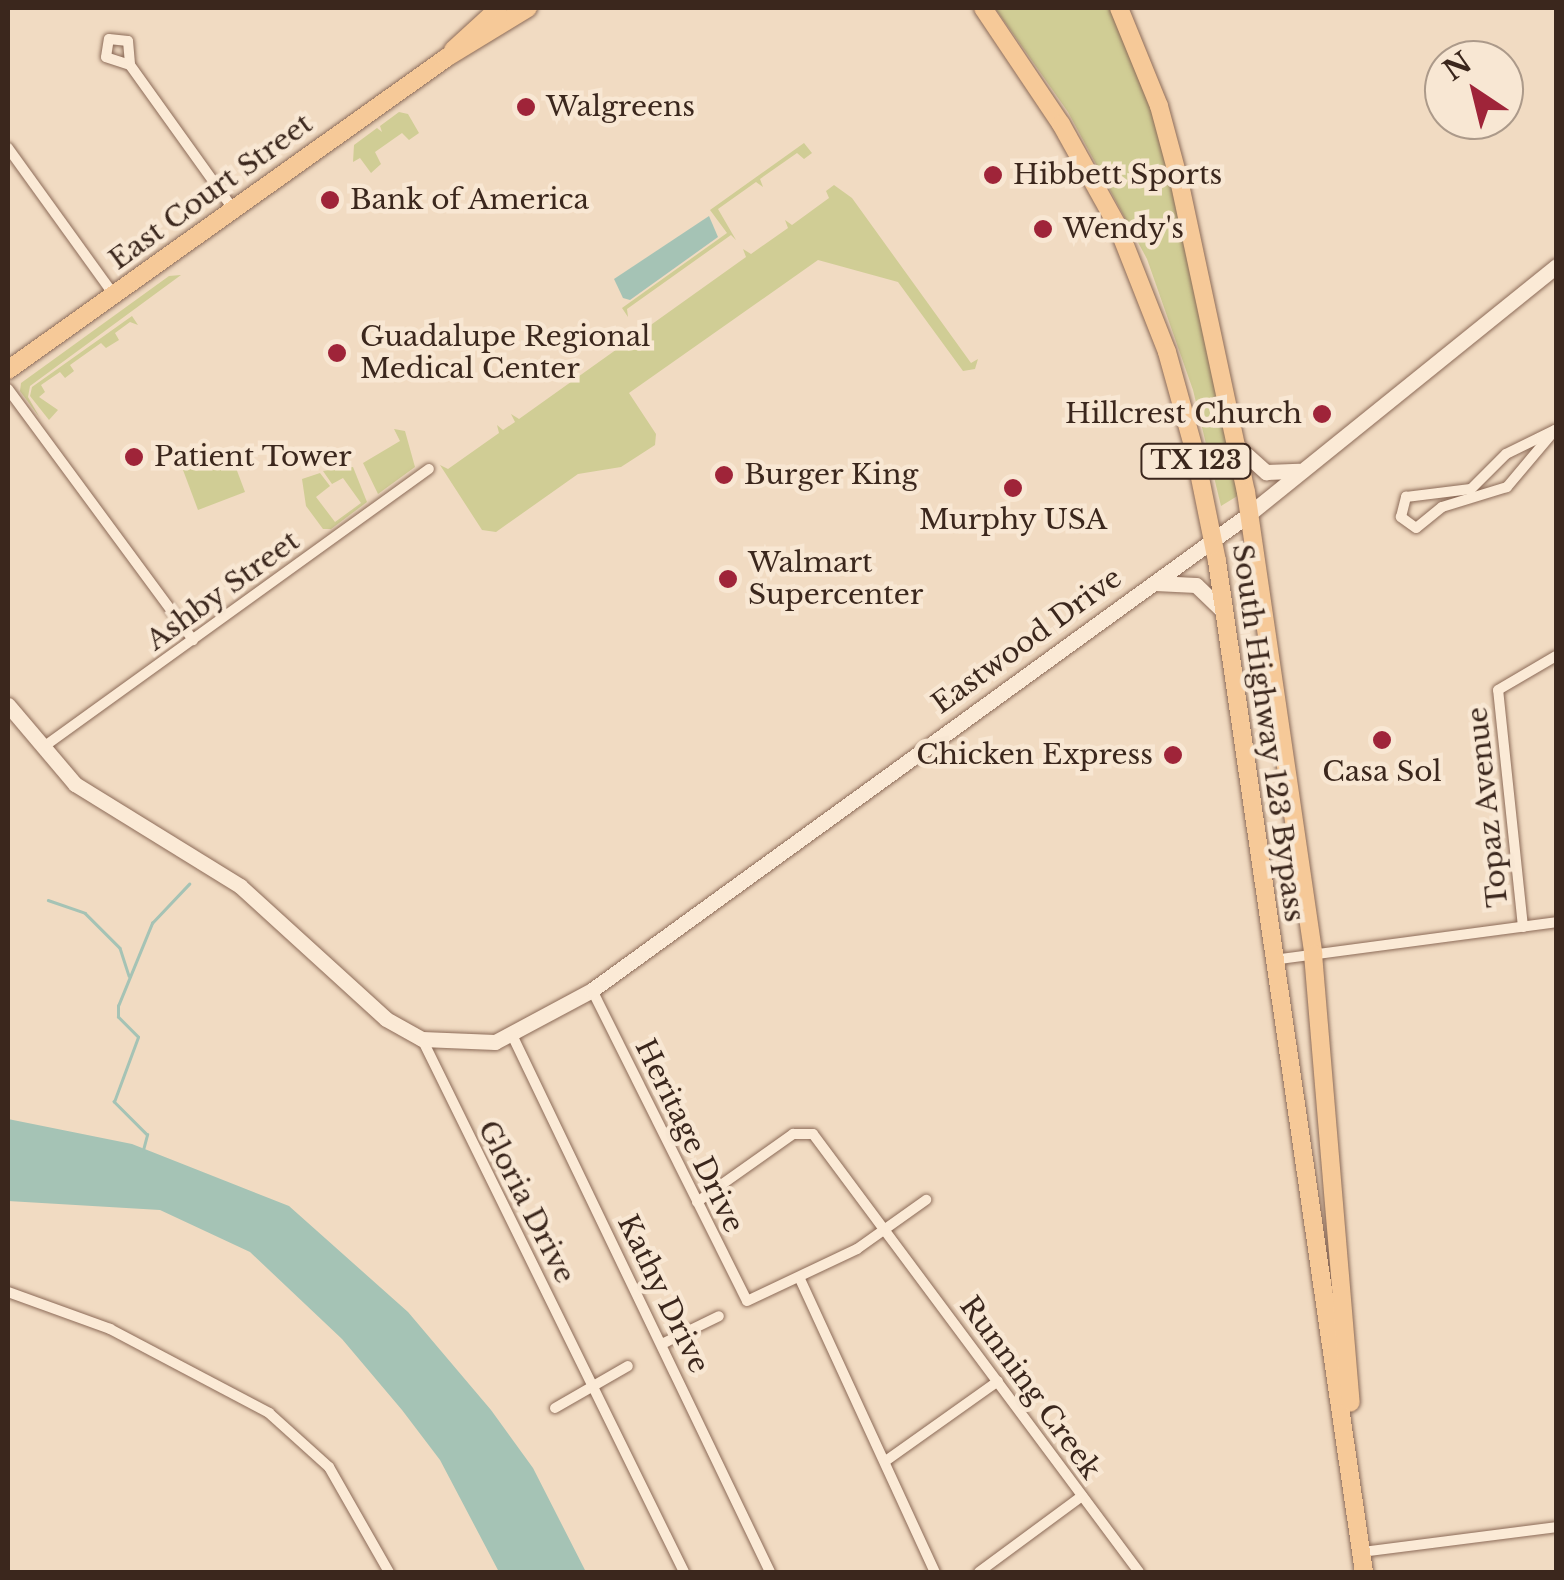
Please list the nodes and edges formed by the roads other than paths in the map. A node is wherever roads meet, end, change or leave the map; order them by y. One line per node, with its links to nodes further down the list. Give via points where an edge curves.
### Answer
1 (499, 8): 5 (main road, East Court Street)
2 (528, 8): 5 (main road, East Court Street)
3 (982, 8): 19 (main road, South Highway 123 Bypass / TX 123, via 1061,124 1124,238 1182,402)
4 (1119, 8): 14 (main road, South Highway 123 Bypass / TX 123, via 1169,141)
5 (446, 58): 8 (main road, East Court Street)
6 (130, 65): 8 (street)
7 (8, 148): 10 (street)
8 (233, 209): 10 (main road, East Court Street)
9 (1556, 266): 15 (main road, Eastwood Drive)
10 (114, 295): 11 (main road, East Court Street)
11 (8, 370)
12 (8, 390): 22 (street)
13 (1556, 429): 17 (street, via 1506,454); 17 (street, via 1507,487)
14 (1236, 444): 15 (main road, via 1266,472); 18 (main road, South Highway 123 Bypass / TX 123)
15 (1307, 468): 18 (main road, Eastwood Drive)
16 (429, 469): 22 (street, Ashby Street)
17 (1462, 497): 17 (street, via 1418,490 1399,506 1401,517 1416,528)
18 (1249, 514): 19 (main road, Eastwood Drive); 28 (main road, South Highway 123 Bypass / TX 123)
19 (1213, 539): 20 (main road, Eastwood Drive); 21 (main road, South Highway 123 Bypass / TX 123)
20 (1151, 583): 21 (main road, via 1196,585); 30 (main road, Eastwood Drive)
21 (1224, 614): 29 (main road, South Highway 123 Bypass / TX 123)
22 (193, 640): 25 (street, Ashby Street)
23 (1556, 656): 27 (street, Topaz Avenue, via 1498,690)
24 (8, 705): 25 (main road)
25 (42, 749): 32 (main road, via 92,798 240,886 386,1018)
26 (1556, 922): 27 (street)
27 (1523, 927): 28 (street)
28 (1313, 954): 29 (street); 46 (main road, South Highway 123 Bypass / TX 123, via 1333,1133)
29 (1272, 960): 46 (main road, South Highway 123 Bypass / TX 123)
30 (592, 990): 31 (main road, Eastwood Drive); 34 (street, Heritage Drive)
31 (513, 1037): 32 (main road, via 478,1044); 39 (street, Kathy Drive)
32 (422, 1039): 42 (street, Gloria Drive)
33 (926, 1200): 35 (street)
34 (696, 1202): 35 (street, Running Creek, via 804,1130 826,1148); 36 (street, Heritage Drive, via 747,1301)
35 (885, 1231): 36 (street); 41 (street, Running Creek)
36 (800, 1279): 44 (street)
37 (8, 1292): 49 (street, via 110,1329 270,1413 329,1467)
38 (719, 1316): 39 (street)
39 (664, 1343): 51 (street, Kathy Drive)
40 (628, 1366): 42 (street)
41 (998, 1380): 44 (street); 45 (street, Running Creek)
42 (591, 1384): 43 (street); 50 (street, Gloria Drive)
43 (556, 1408)
44 (887, 1460): 52 (street)
45 (1082, 1496): 53 (street); 54 (street, Running Creek)
46 (1357, 1512): 48 (main road, South Highway 123 Bypass / TX 123)
47 (1556, 1527): 48 (street)
48 (1362, 1552): 55 (main road, South Highway 123 Bypass / TX 123)
49 (389, 1572)
50 (684, 1572)
51 (770, 1572)
52 (935, 1572)
53 (979, 1572)
54 (1139, 1572)
55 (1364, 1572)

